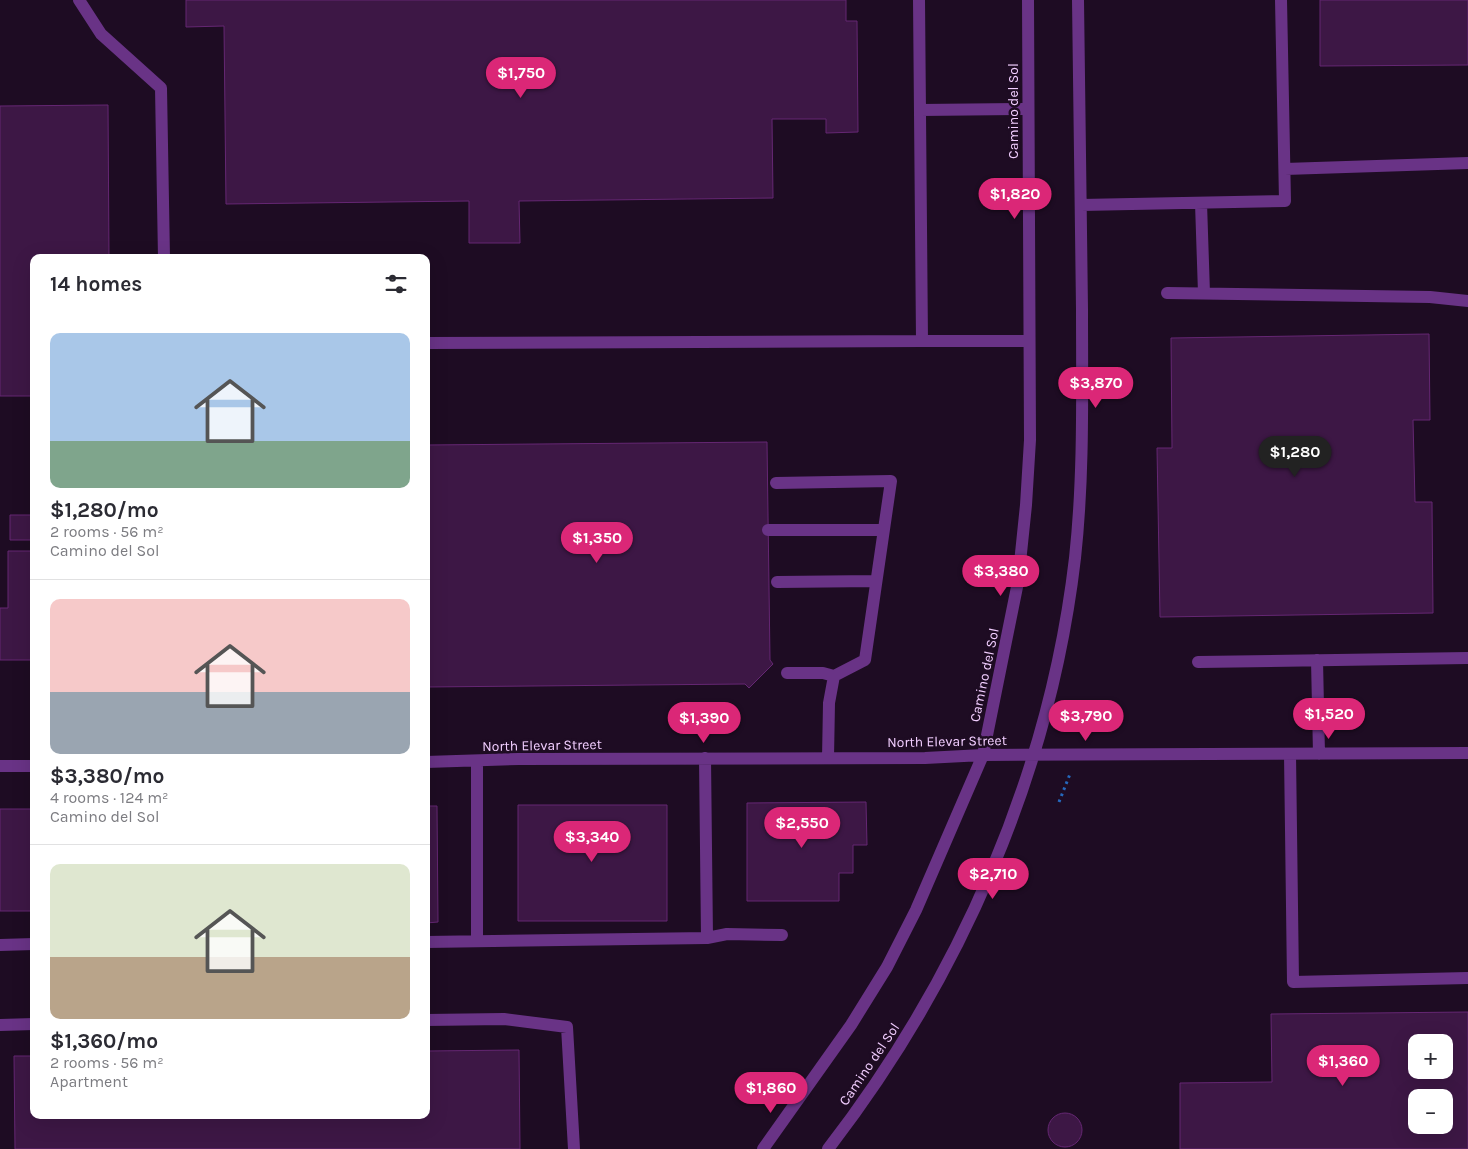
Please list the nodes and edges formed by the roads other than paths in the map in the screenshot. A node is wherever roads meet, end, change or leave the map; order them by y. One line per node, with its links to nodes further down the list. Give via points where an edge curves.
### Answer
1 (79, 0): 12 (street, via 101,34 161,88)
2 (919, 0): 6 (street)
3 (1028, 0): 7 (street, Camino del Sol)
4 (1078, 0): 11 (street, Camino del Sol)
5 (1281, 0): 9 (street)
6 (920, 110): 7 (street); 17 (street)
7 (1027, 110): 16 (street, Camino del Sol)
8 (1468, 163): 9 (street)
9 (1285, 169): 10 (street, via 1285,201)
10 (1201, 203): 11 (street); 14 (street)
11 (1081, 205): 33 (street, Camino del Sol, via 1080,505 1066,613)
12 (164, 254)
13 (1167, 293): 14 (street)
14 (1204, 293): 15 (street)
15 (1468, 301)
16 (1030, 340): 17 (street); 32 (street, Camino del Sol, via 1026,505 1014,600)
17 (922, 341): 18 (street)
18 (430, 343)
19 (776, 483): 21 (street, via 890,482)
20 (768, 530): 21 (street)
21 (883, 530): 22 (street)
22 (876, 581): 23 (street); 28 (street, via 865,660)
23 (777, 582)
24 (1468, 658): 25 (street)
25 (1317, 660): 26 (street); 31 (street)
26 (1198, 662)
27 (787, 673): 28 (street)
28 (834, 676): 35 (street, via 829,703)
29 (1468, 753): 31 (street, North Elevar Street)
30 (1290, 754): 31 (street, North Elevar Street); 33 (street, North Elevar Street); 46 (street, via 1293,982)
31 (1319, 754)
32 (983, 755): 33 (street, North Elevar Street); 35 (street, North Elevar Street); 51 (street, Camino del Sol, via 920,901 887,966 851,1025)
33 (1034, 755): 52 (street, Camino del Sol, via 996,861 954,952 900,1048)
34 (705, 758): 35 (street, North Elevar Street); 36 (street, North Elevar Street); 41 (street)
35 (828, 758)
36 (477, 761): 37 (street, North Elevar Street); 42 (street)
37 (430, 762)
38 (0, 766): 39 (street)
39 (30, 766)
40 (782, 935): 41 (street, via 727,934)
41 (707, 938): 42 (street)
42 (477, 941): 43 (street)
43 (430, 942)
44 (0, 944): 45 (street)
45 (30, 944)
46 (1468, 978)
47 (430, 1020): 50 (street, via 504,1019 568,1027)
48 (30, 1024): 49 (street)
49 (0, 1025)
50 (574, 1149)
51 (763, 1149)
52 (828, 1149)

